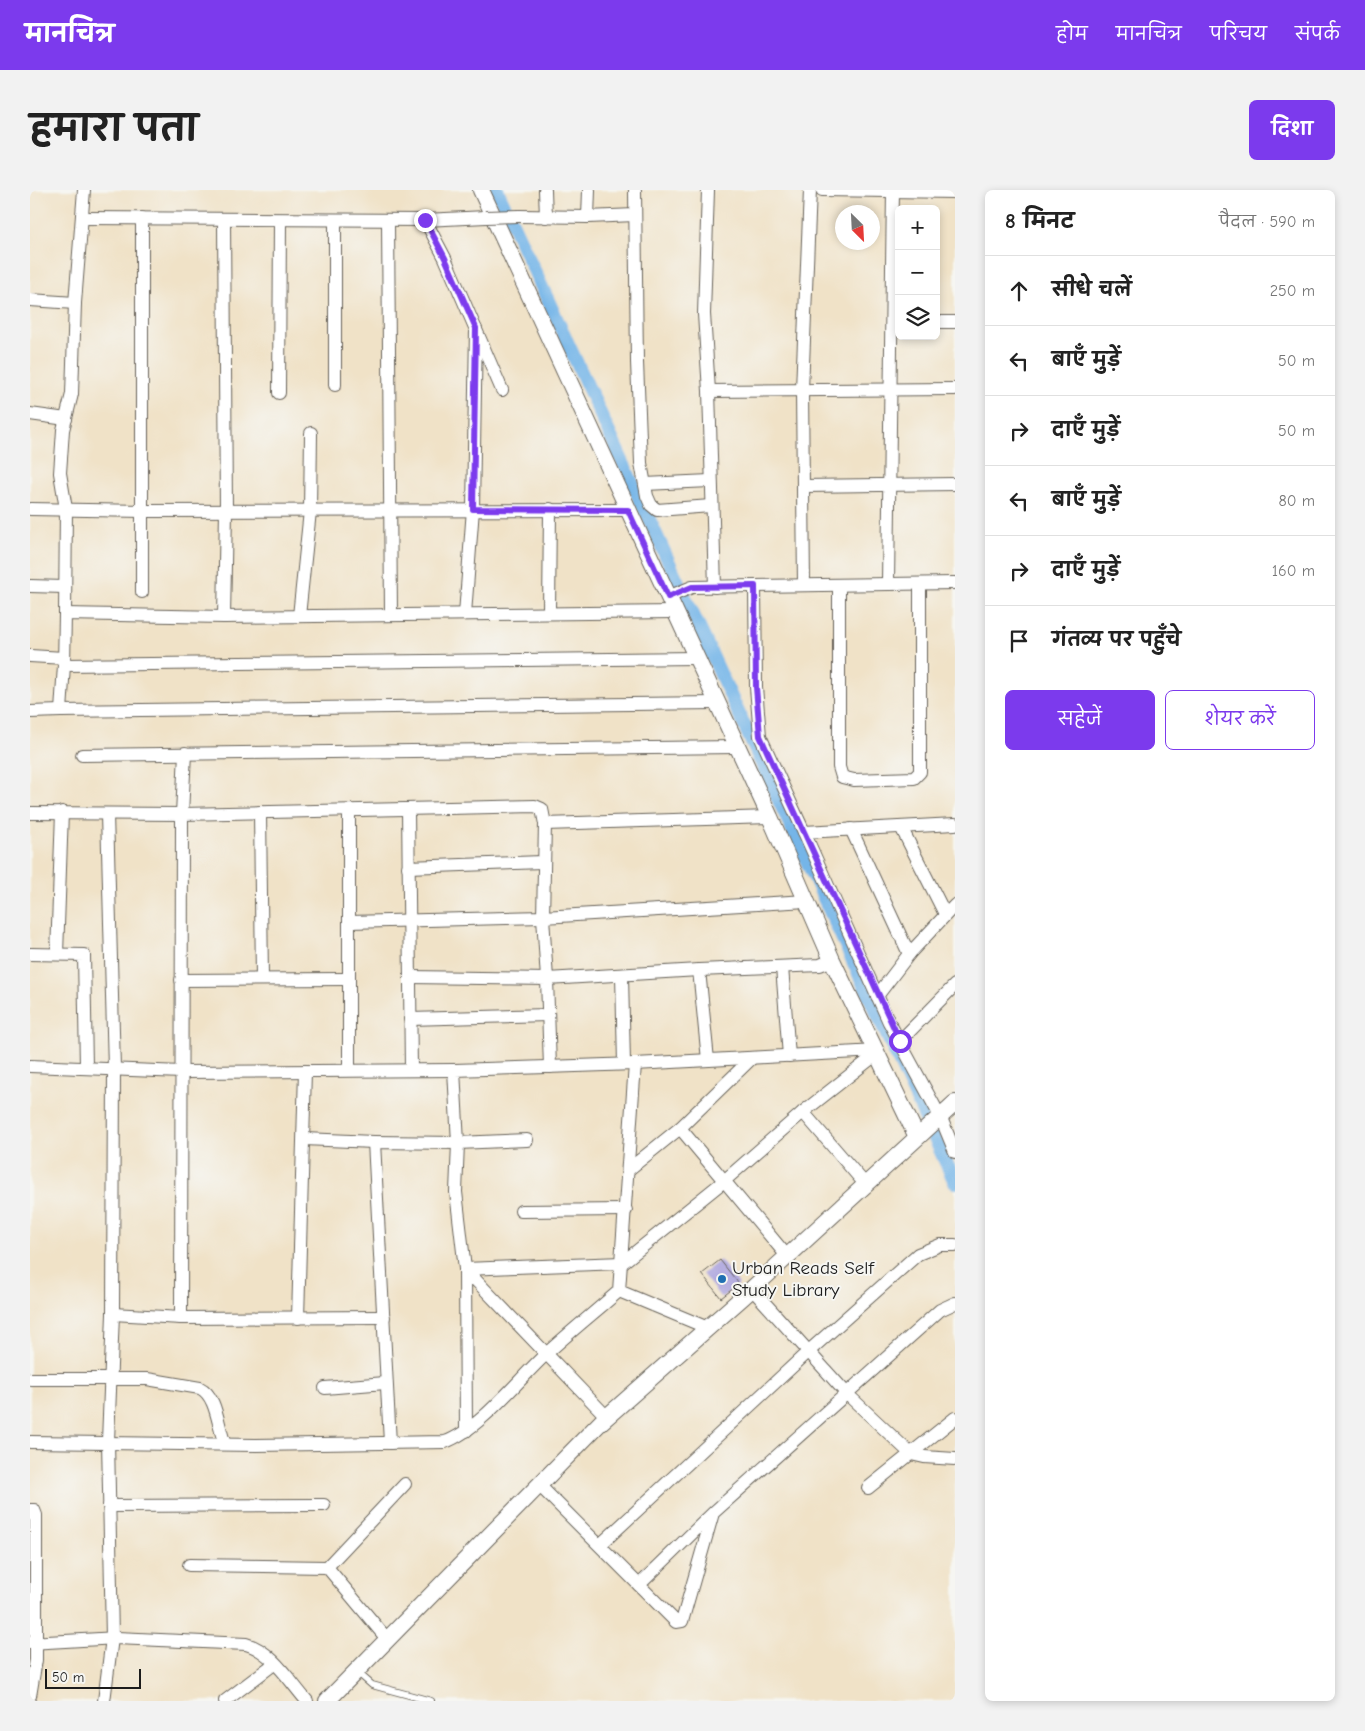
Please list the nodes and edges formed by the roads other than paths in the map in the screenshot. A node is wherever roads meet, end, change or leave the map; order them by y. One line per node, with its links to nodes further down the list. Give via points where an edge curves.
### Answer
1 (84, 190): 14 (street)
2 (481, 190): 48 (street)
3 (545, 190): 12 (street)
4 (589, 190): 13 (street)
5 (635, 190): 11 (street)
6 (708, 190): 32 (street, via 704,314)
7 (810, 190): 30 (street)
8 (822, 190): 9 (street)
9 (893, 190): 10 (street); 23 (street)
10 (955, 192)
11 (635, 215): 13 (street); 39 (street, via 637,362 641,463)
12 (546, 216): 13 (street); 20 (street, bridge)
13 (588, 217)
14 (82, 218): 15 (street); 22 (street)
15 (142, 218): 16 (street); 49 (street)
16 (224, 220): 17 (street); 50 (street)
17 (280, 220): 18 (street); 33 (street)
18 (336, 220): 19 (street); 27 (street)
19 (388, 220): 20 (street); 46 (street)
20 (425, 220): 26 (street)
21 (30, 300): 22 (street)
22 (75, 303): 35 (street, via 72,394)
23 (895, 321): 31 (street)
24 (940, 322): 25 (street)
25 (955, 322)
26 (476, 328): 29 (street); 45 (street)
27 (335, 385)
28 (955, 389): 31 (street)
29 (502, 390)
30 (802, 390): 31 (street); 32 (street); 41 (street)
31 (890, 390): 38 (street)
32 (709, 391): 37 (street)
33 (279, 393)
34 (30, 414): 35 (street)
35 (66, 419): 44 (street, via 60,473)
36 (311, 433): 51 (street)
37 (710, 481): 39 (street); 42 (street)
38 (889, 483): 40 (street); 41 (street); 53 (street)
39 (645, 484): 42 (street, via 651,505 657,510)
40 (955, 484)
41 (803, 486): 55 (street)
42 (711, 506): 58 (street)
43 (30, 509): 44 (street)
44 (66, 509): 49 (street); 60 (street)
45 (473, 509): 46 (street); 47 (street); 65 (street)
46 (391, 510): 51 (street); 66 (street)
47 (550, 510): 48 (street); 63 (street)
48 (628, 510): 62 (street)
49 (144, 511): 50 (street); 61 (street)
50 (226, 511): 51 (street); 68 (street)
51 (310, 511): 67 (street)
52 (955, 583): 54 (street)
53 (888, 584): 54 (street); 56 (street)
54 (920, 584): 56 (street, via 920,772 914,778 854,780 842,777 839,767)
55 (804, 585): 56 (street); 59 (street)
56 (839, 585)
57 (30, 586): 60 (street)
58 (715, 586): 59 (street); 62 (street, via 692,587)
59 (755, 586): 90 (street, via 760,736)
60 (64, 587): 64 (street)
61 (142, 592)
62 (673, 601): 63 (street); 70 (street)
63 (549, 613): 65 (street)
64 (65, 614): 68 (street); 71 (street)
65 (465, 614): 66 (street)
66 (391, 615): 67 (street)
67 (300, 616): 68 (street)
68 (224, 617)
69 (30, 656): 71 (street)
70 (696, 658): 71 (street); 72 (street)
71 (64, 661): 73 (street)
72 (717, 703): 73 (street); 75 (street)
73 (61, 711): 74 (street)
74 (30, 712)
75 (737, 747): 76 (street); 85 (street)
76 (185, 753): 77 (street); 84 (street)
77 (82, 755)
78 (408, 809): 79 (street); 86 (street, via 534,806 544,811); 92 (street)
79 (350, 811): 81 (street); 98 (street)
80 (62, 812): 82 (street); 83 (street); 100 (street)
81 (260, 812): 84 (street); 107 (street)
82 (30, 814)
83 (107, 814): 84 (street); 124 (street)
84 (182, 814): 110 (street)
85 (770, 817): 86 (street); 93 (street)
86 (545, 824): 91 (street)
87 (955, 824): 88 (street)
88 (901, 827): 89 (street); 95 (street)
89 (851, 829): 90 (street); 101 (street)
90 (804, 832): 112 (street)
91 (542, 862): 92 (street); 96 (street)
92 (408, 867): 97 (street)
93 (807, 902): 96 (street); 102 (street)
94 (955, 905): 95 (street)
95 (945, 914): 101 (street)
96 (543, 917): 97 (street); 109 (street)
97 (409, 920): 98 (street); 106 (street)
98 (349, 922): 108 (street)
99 (30, 954): 100 (street)
100 (57, 954): 122 (street, via 82,953 84,956)
101 (909, 954): 112 (street)
102 (832, 960): 103 (street, via 820,965); 116 (street)
103 (782, 967): 104 (street); 117 (street)
104 (700, 970): 105 (street); 119 (street)
105 (622, 975): 109 (street); 120 (street)
106 (410, 977): 109 (street); 114 (street)
107 (262, 979): 108 (street); 110 (street)
108 (349, 979): 125 (street)
109 (547, 979): 113 (street)
110 (181, 980): 129 (street)
111 (955, 985): 115 (street)
112 (877, 996): 115 (street)
113 (548, 1015): 114 (street); 123 (street)
114 (410, 1019): 126 (street)
115 (900, 1041): 132 (street)
116 (878, 1052): 117 (street); 131 (street); 134 (street)
117 (789, 1056): 118 (street)
118 (752, 1058): 119 (street); 133 (street)
119 (708, 1060): 120 (street)
120 (629, 1064): 123 (street); 140 (street)
121 (30, 1066): 122 (street)
122 (86, 1067): 124 (street)
123 (550, 1067): 127 (street)
124 (114, 1068): 129 (street); 152 (street)
125 (349, 1070): 126 (street); 128 (street)
126 (411, 1070): 127 (street)
127 (454, 1070): 138 (street)
128 (305, 1071): 129 (street); 135 (street)
129 (182, 1072): 154 (street)
130 (955, 1102): 132 (street)
131 (803, 1112): 141 (street); 142 (street)
132 (939, 1119): 134 (street); 139 (street)
133 (680, 1128): 140 (street); 141 (street)
134 (918, 1136): 142 (street)
135 (304, 1139): 137 (street); 155 (street)
136 (527, 1140): 138 (street)
137 (374, 1142): 138 (street); 153 (street)
138 (458, 1143): 148 (street, via 456,1192)
139 (955, 1152)
140 (628, 1170): 143 (street)
141 (724, 1181): 146 (street); 147 (street)
142 (865, 1184): 146 (street)
143 (626, 1210): 144 (street); 147 (street)
144 (521, 1211)
145 (955, 1245): 157 (street, via 940,1245 918,1254)
146 (787, 1256): 149 (street)
147 (622, 1263): 148 (street); 150 (street)
148 (465, 1269): 158 (street); 166 (street)
149 (752, 1289): 156 (street); 157 (street)
150 (619, 1291): 156 (street); 158 (street)
151 (955, 1303): 163 (street, via 940,1310)
152 (113, 1314): 154 (street); 160 (street)
153 (384, 1317): 155 (street); 161 (street)
154 (181, 1318): 155 (street)
155 (298, 1318)
156 (708, 1328): 164 (street)
157 (809, 1351): 163 (street); 180 (street)
158 (547, 1354): 164 (street); 166 (street)
159 (30, 1379): 160 (street)
160 (110, 1380): 167 (street); 170 (street, via 155,1380 203,1389 215,1410)
161 (385, 1383): 162 (street); 169 (street)
162 (325, 1388)
163 (847, 1394): 171 (street); 179 (street)
164 (607, 1417): 174 (street)
165 (955, 1418): 171 (street)
166 (466, 1431): 169 (street, via 446,1442)
167 (108, 1441): 168 (street); 170 (street); 177 (street)
168 (30, 1442)
169 (390, 1443): 170 (street)
170 (225, 1444)
171 (911, 1454): 172 (street, via 924,1458); 175 (street)
172 (955, 1459)
173 (405, 1484): 182 (street)
174 (539, 1485): 180 (street); 185 (street)
175 (868, 1488)
176 (324, 1505): 177 (street)
177 (109, 1506): 184 (street)
178 (30, 1510): 186 (street, via 34,1510 36,1515)
179 (713, 1513): 183 (street); 183 (street, via 682,1621 674,1621)
180 (600, 1545): 183 (street)
181 (189, 1565): 182 (street)
182 (327, 1567): 185 (street)
183 (639, 1585)
184 (112, 1638): 186 (street); 187 (street, via 246,1644 261,1651); 190 (street)
185 (387, 1639): 188 (street)
186 (33, 1643): 189 (street, via 35,1672)
187 (274, 1664): 191 (street); 192 (street)
188 (356, 1671): 193 (street); 194 (lane, via 372,1685)
189 (30, 1696)
190 (104, 1701)
191 (224, 1701)
192 (307, 1701)
193 (327, 1701)
194 (431, 1701)

